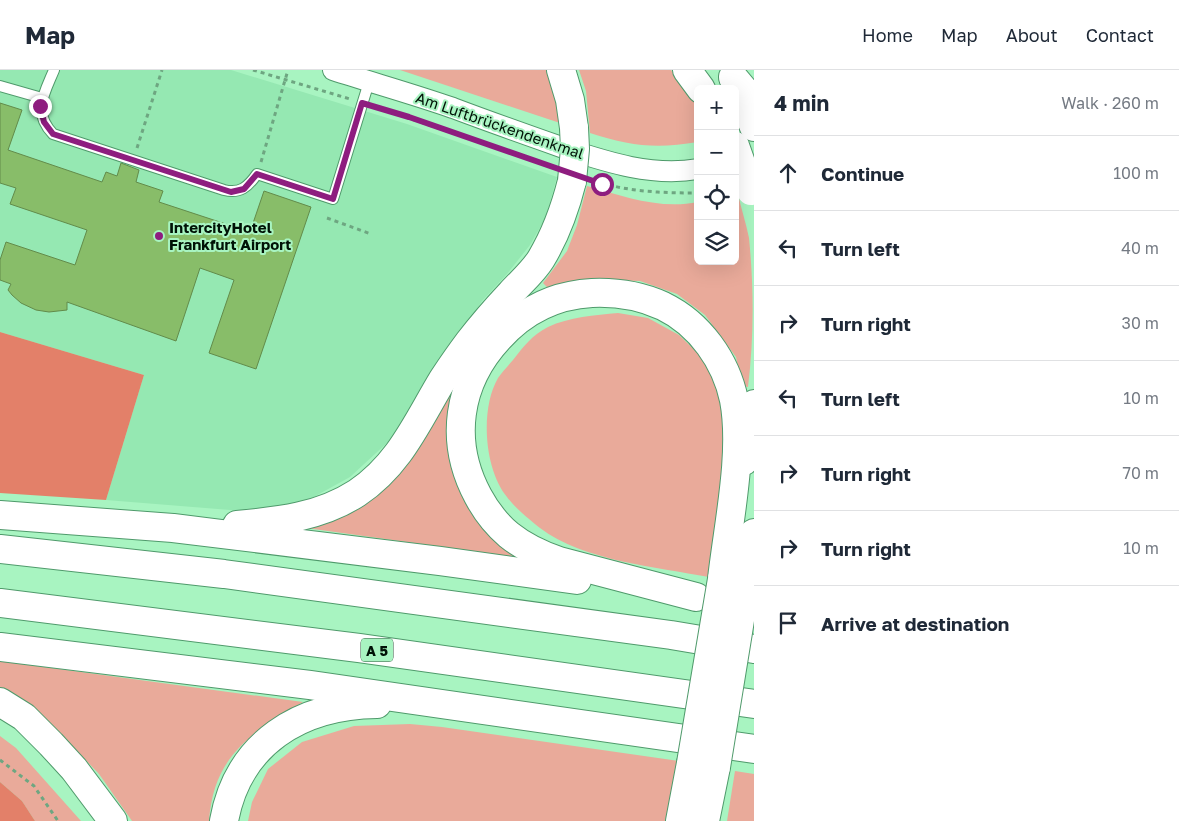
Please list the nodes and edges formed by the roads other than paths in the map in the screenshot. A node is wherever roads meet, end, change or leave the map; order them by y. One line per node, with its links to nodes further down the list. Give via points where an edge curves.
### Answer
1 (54, 70): 9 (lane)
2 (333, 70): 6 (street, Am Luftbrückendenkmal)
3 (561, 70): 19 (main road, bridge, via 570,100 575,149 565,209 553,238 540,261 469,342 390,464 339,504 307,516 219,527)
4 (688, 70): 7 (main road)
5 (730, 74): 10 (main road); 11 (main road)
6 (369, 82): 9 (lane, via 333,199 257,174 244,189 231,192 53,134 44,122 40,106); 15 (street, Am Luftbrückendenkmal, via 598,159 663,171)
7 (698, 85)
8 (0, 86): 9 (lane)
9 (42, 98)
10 (754, 102)
11 (754, 127)
12 (739, 157): 16 (main road, bridge)
13 (754, 158): 14 (street)
14 (739, 161)
15 (694, 168)
16 (753, 197)
17 (754, 404): 23 (main road)
18 (0, 516): 19 (main road)
19 (173, 528): 24 (main road, via 440,560)
20 (754, 533): 23 (main road)
21 (0, 549): 27 (main road, via 234,576)
22 (754, 550): 23 (main road)
23 (741, 589): 24 (main road); 24 (main road, via 735,474 737,421 730,384 709,344 667,308 635,297 580,294 538,306 504,332 483,357 468,389 461,415 461,442 469,480 486,510 508,535 543,556); 32 (main road, bridge)
24 (696, 597)
25 (0, 603): 30 (main road, A 5, via 359,648)
26 (0, 647): 29 (main road)
27 (754, 649)
28 (0, 702): 33 (main road, via 24,717 51,744)
29 (449, 704): 31 (main road); 34 (main road, via 354,705 286,726 265,742 243,769 229,800)
30 (754, 704)
31 (754, 749)
32 (703, 765): 35 (main road); 36 (main road)
33 (113, 821)
34 (224, 821)
35 (680, 821)
36 (705, 821)

